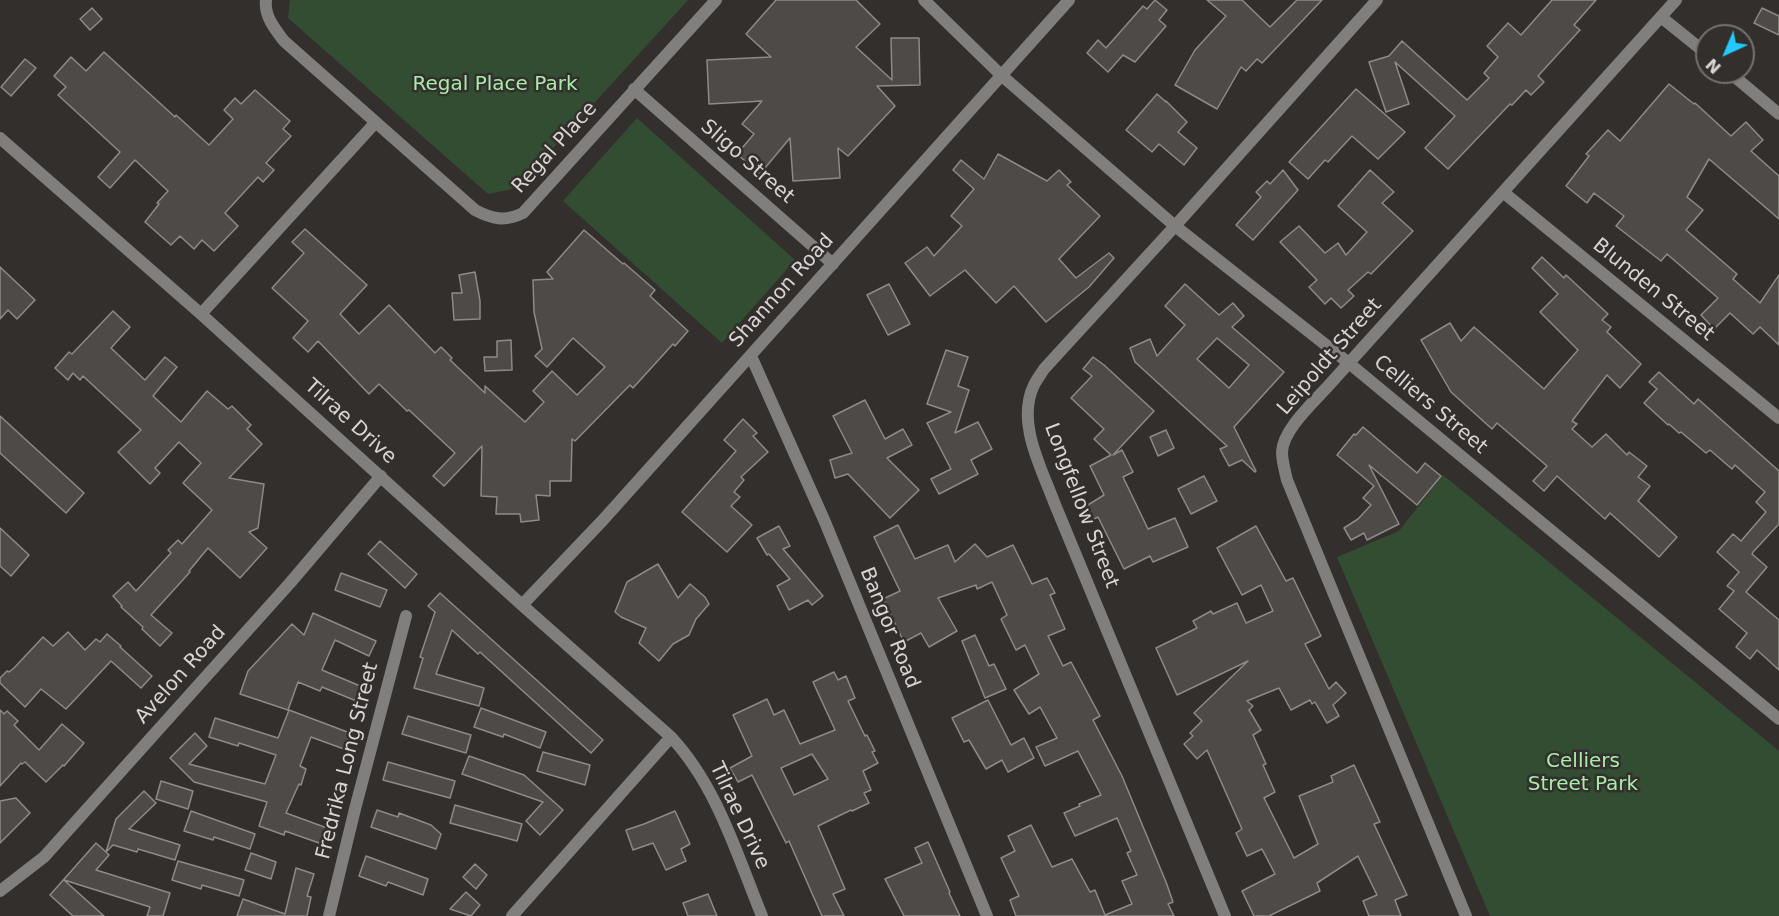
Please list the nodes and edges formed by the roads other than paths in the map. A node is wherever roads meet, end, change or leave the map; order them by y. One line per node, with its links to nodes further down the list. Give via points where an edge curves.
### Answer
1 (266, 0): 13 (street, Regal Place, via 272,25 284,41)
2 (716, 0): 11 (street, Regal Place)
3 (924, 0): 9 (street, Celliers Street)
4 (1068, 0): 9 (street, Shannon Road)
5 (1377, 0): 16 (street, Longfellow Street)
6 (1676, 0): 7 (street, Leipoldt Street)
7 (1661, 17): 8 (street); 15 (street, Leipoldt Street)
8 (1695, 44)
9 (1001, 75): 16 (street, Celliers Street); 17 (street, Shannon Road)
10 (1743, 84): 12 (street)
11 (634, 89): 13 (street, Regal Place, via 523,213 514,217 490,218 475,210); 17 (street, Sligo Street)
12 (1779, 114)
13 (375, 123): 18 (street)
14 (0, 138): 18 (street, Tilrae Drive)
15 (1503, 192): 20 (street, Leipoldt Street); 21 (street, Blunden Street)
16 (1175, 226): 20 (street, Celliers Street); 32 (street, Longfellow Street, via 1044,369 1034,386 1028,417 1054,502)
17 (833, 264): 19 (street, Shannon Road)
18 (201, 314): 22 (street, Tilrae Drive)
19 (751, 356): 23 (street, Shannon Road); 31 (street, Bangor Road, via 825,522)
20 (1350, 364): 25 (street, Celliers Street); 33 (street, Leipoldt Street, via 1294,425 1282,451 1283,463)
21 (1779, 418)
22 (381, 476): 23 (street, Tilrae Drive); 27 (street, Avelon Road, via 44,857)
23 (522, 605): 26 (street, Tilrae Drive)
24 (406, 616): 28 (street, Fredrika Long Street)
25 (1779, 719)
26 (671, 737): 29 (street); 30 (street, Tilrae Drive, via 705,783)
27 (0, 891)
28 (329, 916)
29 (512, 916)
30 (762, 916)
31 (987, 916)
32 (1225, 916)
33 (1466, 916)

